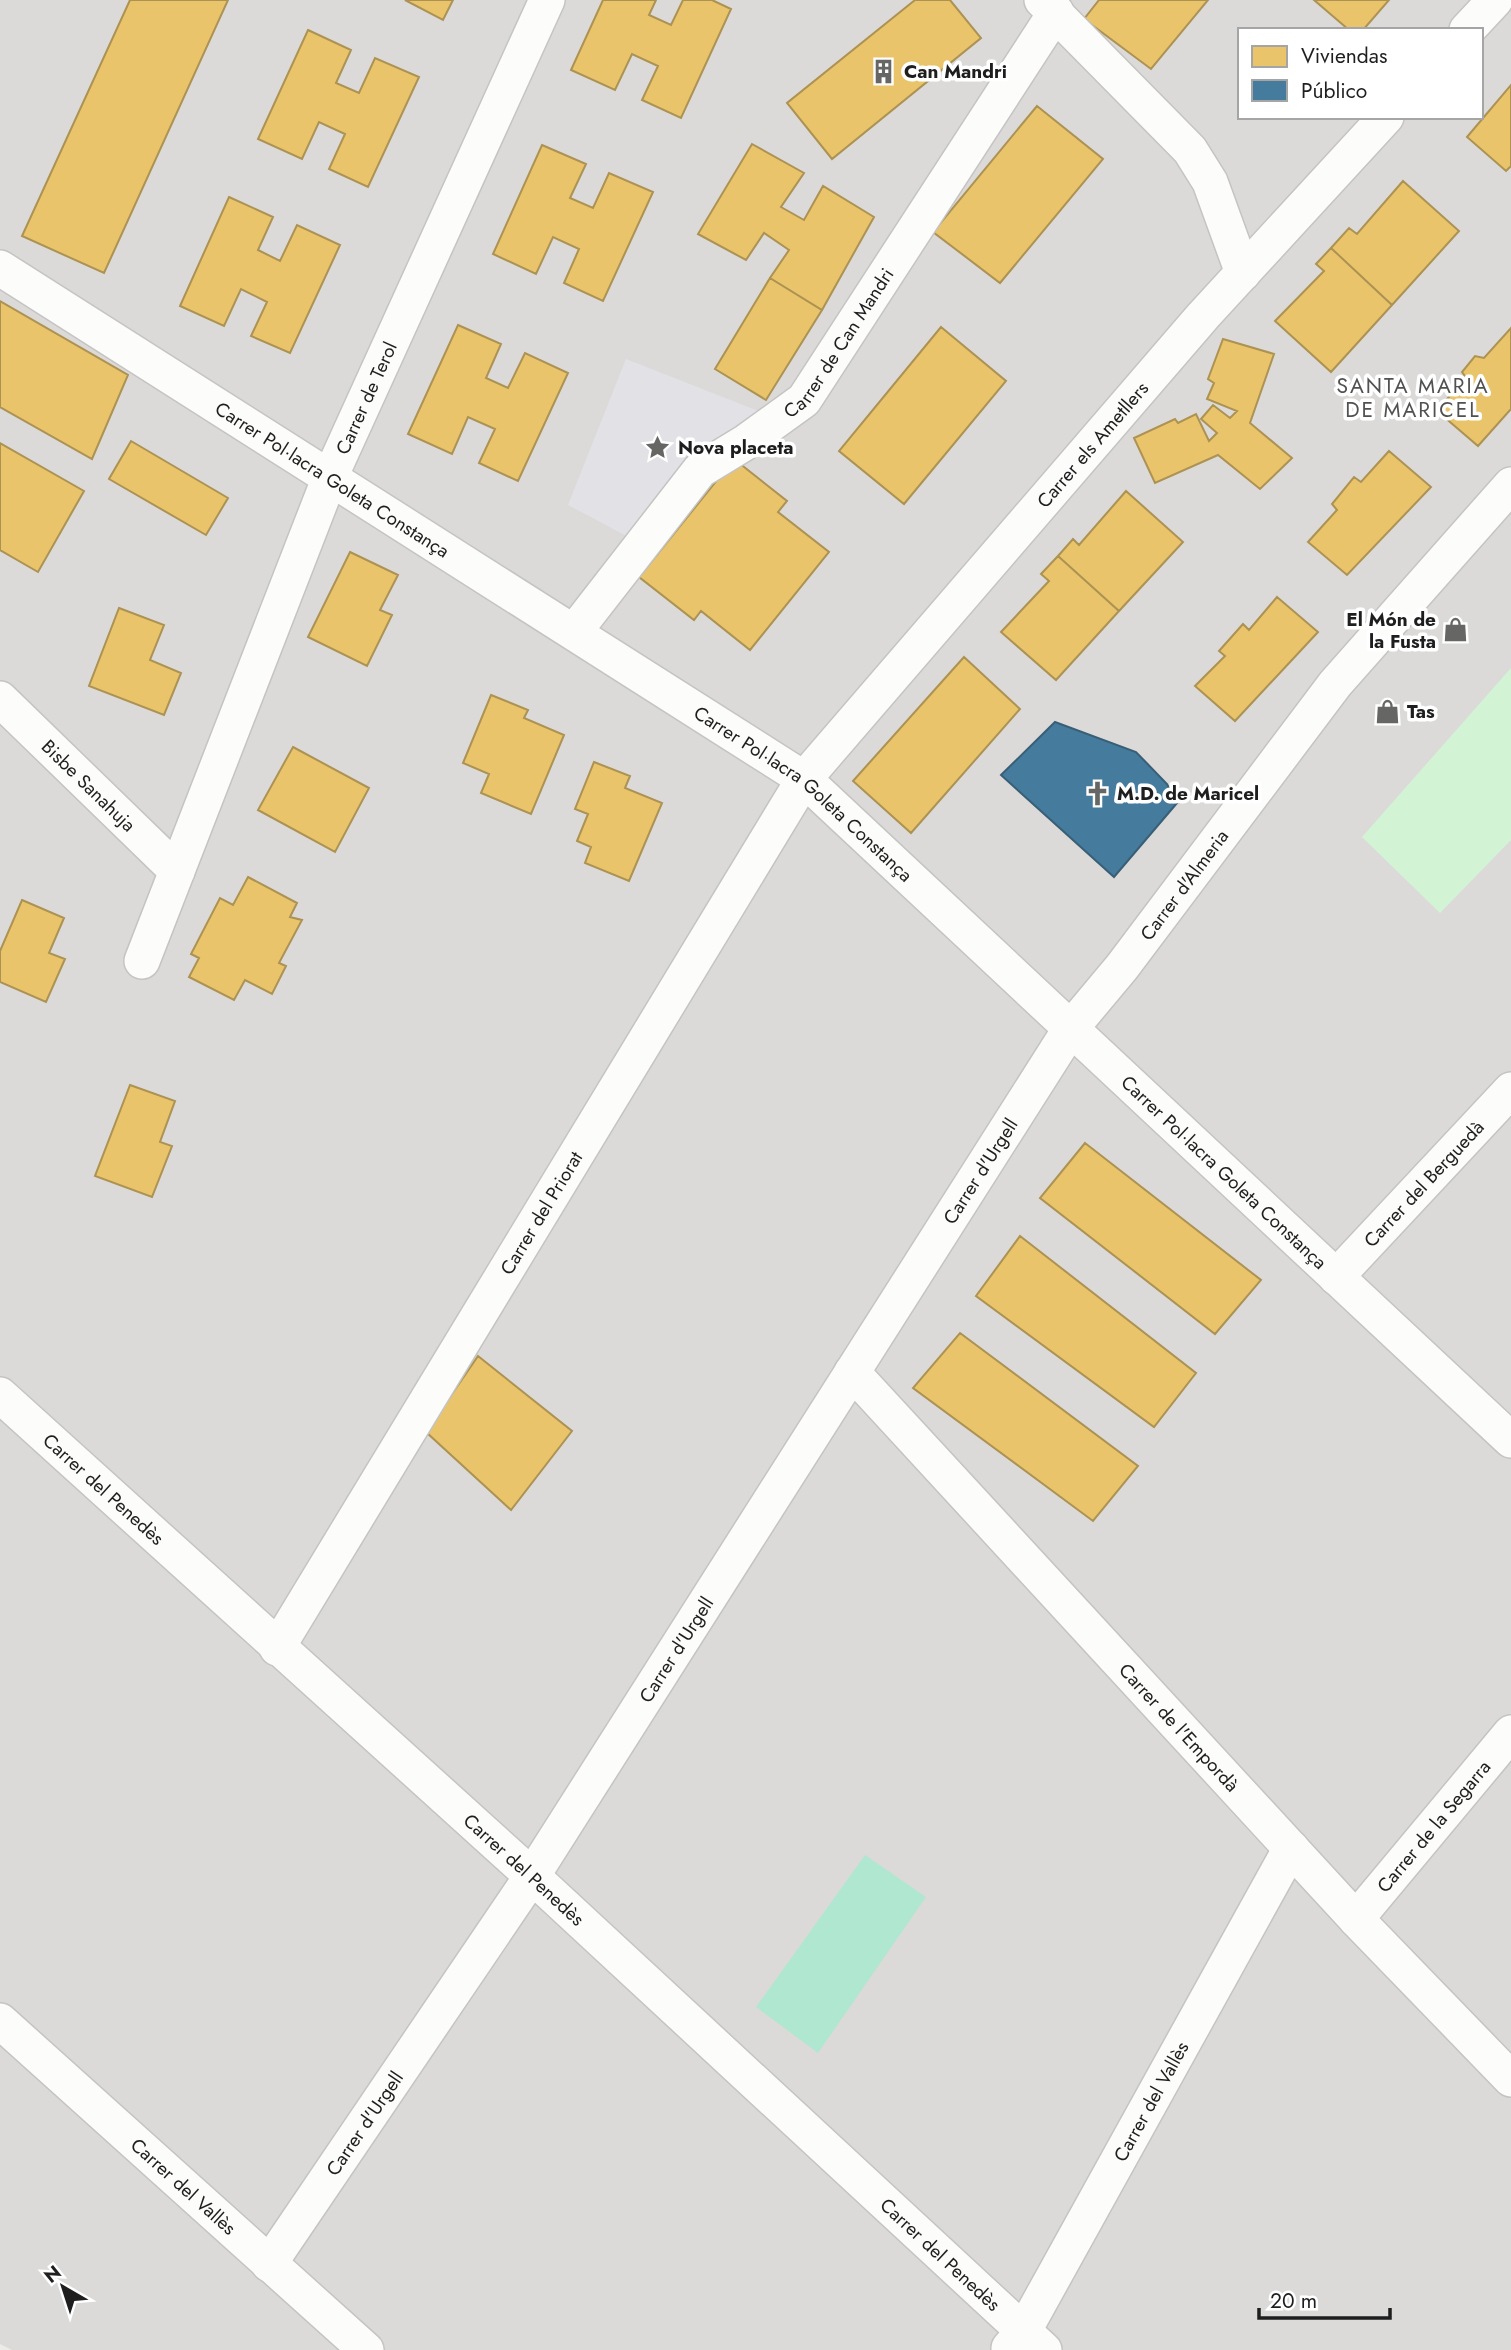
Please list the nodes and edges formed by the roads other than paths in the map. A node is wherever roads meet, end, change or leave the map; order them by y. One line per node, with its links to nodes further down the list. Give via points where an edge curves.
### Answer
1 (547, 0): 8 (street, Carrer de Terol)
2 (1494, 0): 4 (street)
3 (1049, 6): 7 (street, via 1190,150 1210,182); 10 (street, Carrer de Can Mandri, via 804,400 699,470)
4 (1469, 28)
5 (1384, 119): 7 (street, Carrer els Ametllers)
6 (0, 268): 8 (street, Carrer Pol·lacra Goleta Constança)
7 (1242, 273): 12 (street, Carrer els Ametllers)
8 (330, 477): 10 (street, Carrer Pol·lacra Goleta Constança); 13 (street, Carrer de Terol)
9 (1511, 485): 15 (street, Carrer d'Almeria, via 1335,684)
10 (573, 632): 12 (street, Carrer Pol·lacra Goleta Constança)
11 (0, 699): 13 (street, Bisbe Sanahuja)
12 (804, 779): 15 (street, Carrer Pol·lacra Goleta Constança); 21 (street, Carrer del Priorat)
13 (177, 871): 14 (street, Carrer de Terol)
14 (142, 961)
15 (1071, 1028): 17 (street, Carrer Pol·lacra Goleta Constança); 18 (street, Carrer d'Urgell)
16 (1511, 1090): 17 (street, Carrer del Berguedà)
17 (1336, 1277): 20 (street, Carrer Pol·lacra Goleta Constança)
18 (852, 1372): 23 (street, Carrer de l'Empordà); 24 (street, Carrer d'Urgell)
19 (0, 1395): 21 (street, Carrer del Penedès)
20 (1511, 1440)
21 (277, 1648): 24 (street, Carrer del Penedès)
22 (1511, 1733): 25 (street, Carrer de la Segarra)
23 (1291, 1849): 25 (street, Carrer de l'Empordà); 29 (street, Carrer del Vallès)
24 (532, 1876): 28 (street, Carrer d'Urgell); 29 (street, Carrer del Penedès)
25 (1356, 1919): 27 (street, Carrer de l'Empordà)
26 (0, 2021): 28 (street, Carrer del Vallès)
27 (1511, 2079)
28 (269, 2264): 30 (street, Carrer del Vallès)
29 (1025, 2344)
30 (366, 2350)

